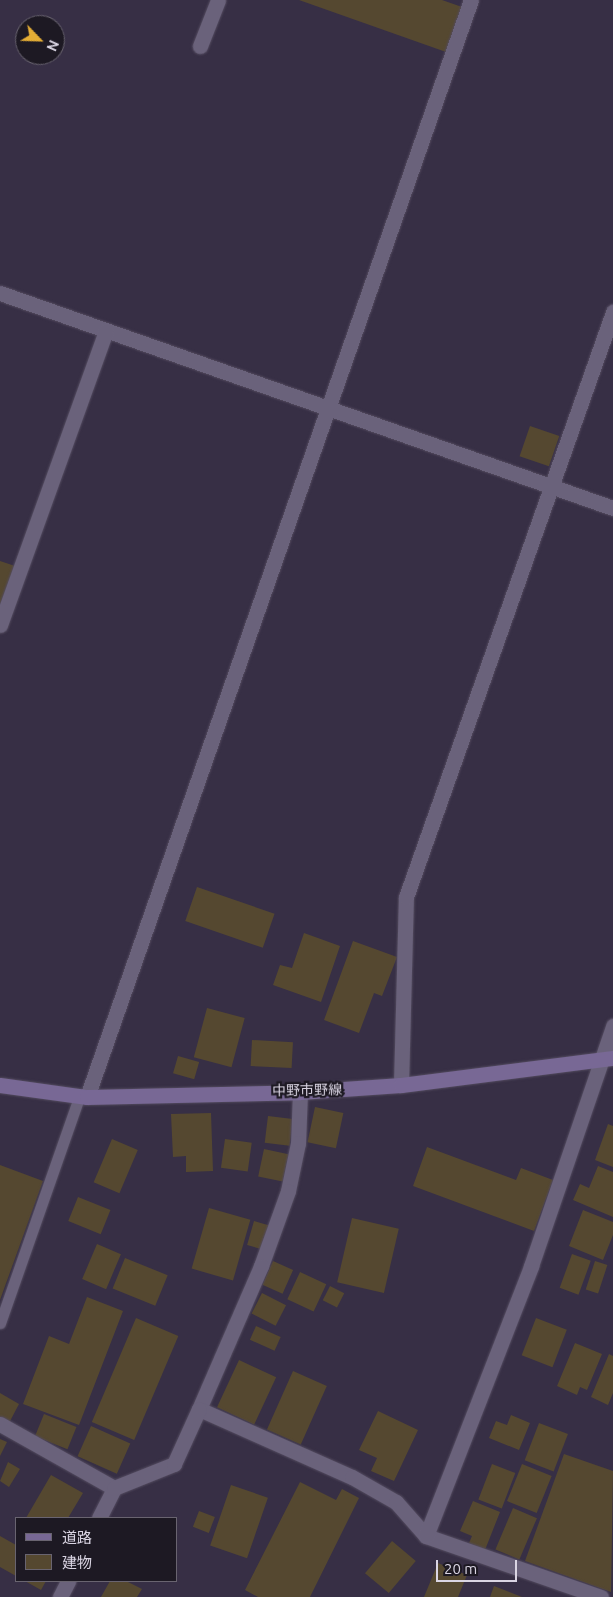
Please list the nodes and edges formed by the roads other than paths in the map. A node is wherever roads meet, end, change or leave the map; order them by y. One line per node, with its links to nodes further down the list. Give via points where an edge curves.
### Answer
1 (218, 0): 3 (street)
2 (472, 0): 7 (street)
3 (200, 46)
4 (0, 293): 6 (street)
5 (613, 312): 8 (street)
6 (106, 330): 7 (street); 10 (street)
7 (326, 410): 8 (street); 16 (street)
8 (550, 487): 9 (street); 14 (street, via 406,897)
9 (613, 508)
10 (0, 625)
11 (613, 1026): 12 (street)
12 (608, 1059): 14 (main road, 中野市野線); 22 (street)
13 (0, 1085): 16 (main road, 中野市野線)
14 (401, 1085): 15 (main road, 中野市野線)
15 (300, 1092): 16 (main road, 中野市野線); 18 (street, via 298,1143 288,1191 261,1266)
16 (83, 1096): 17 (lane)
17 (0, 1323)
18 (199, 1409): 20 (street, via 174,1464); 22 (street, via 359,1481 396,1502)
19 (0, 1424): 20 (street)
20 (114, 1488): 21 (street)
21 (100, 1517)
22 (426, 1536): 25 (street)
23 (68, 1582): 24 (street)
24 (60, 1597)
25 (601, 1597)

